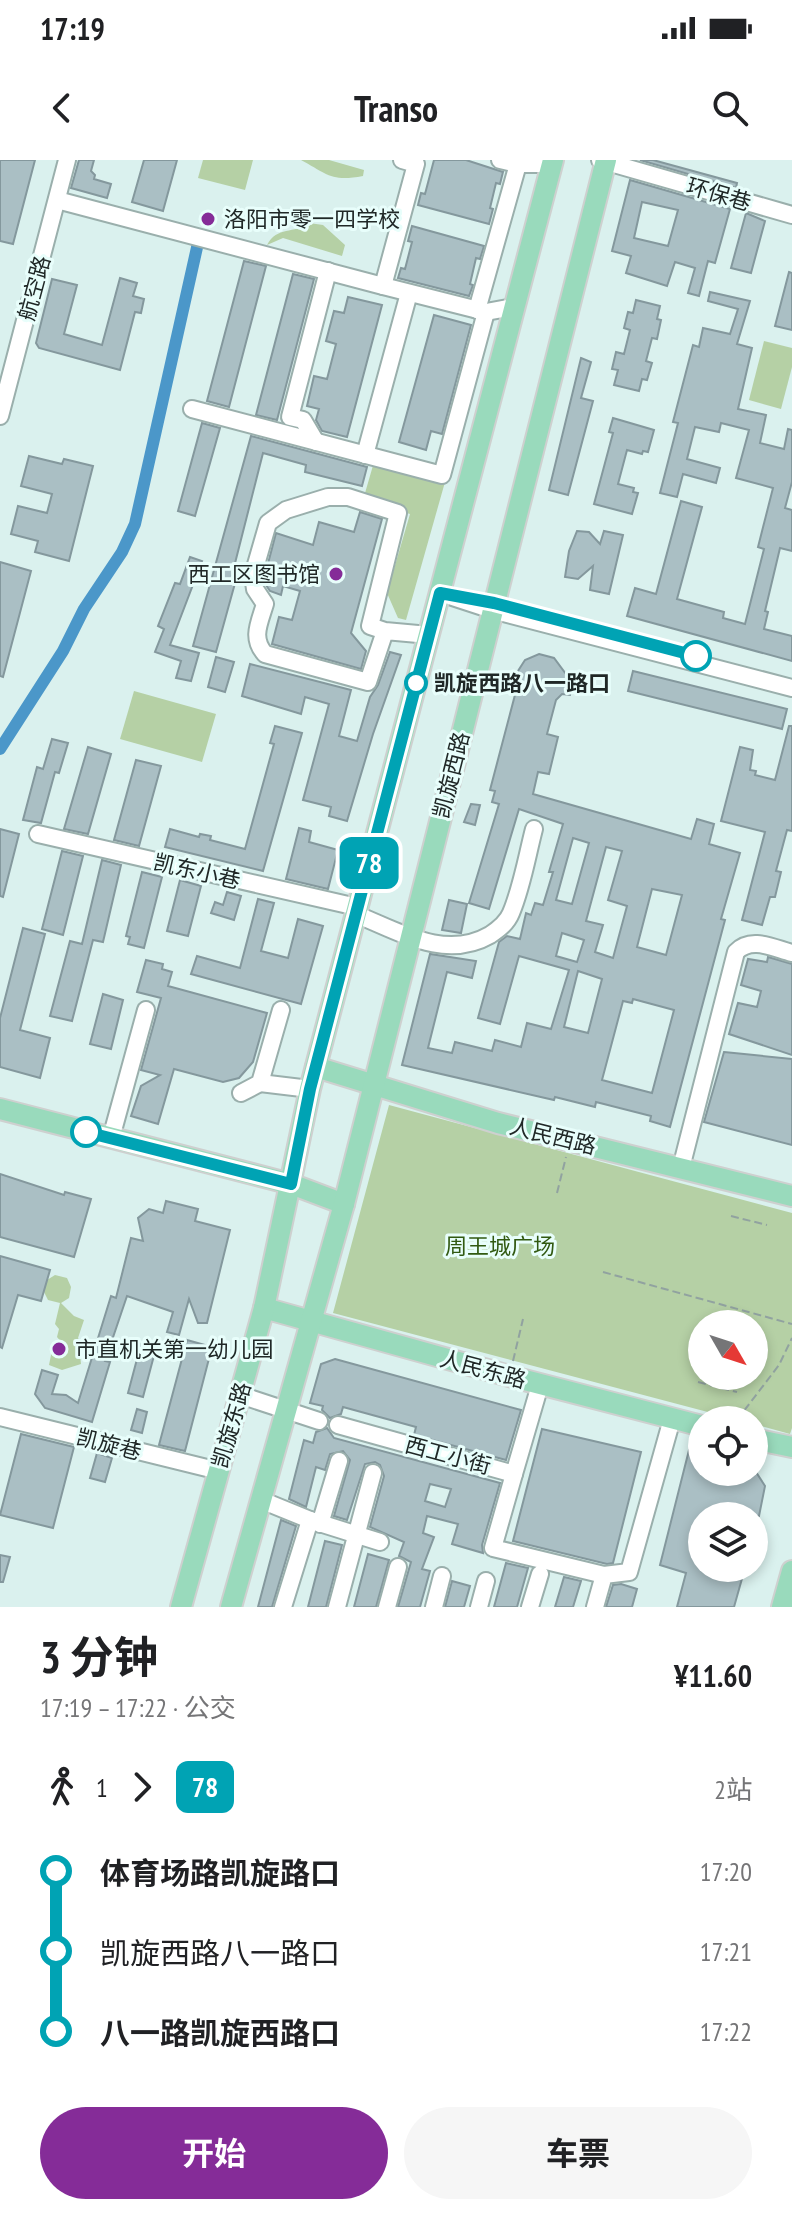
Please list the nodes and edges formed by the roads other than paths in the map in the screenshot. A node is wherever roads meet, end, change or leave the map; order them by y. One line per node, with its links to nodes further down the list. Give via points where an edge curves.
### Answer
1 (67, 160): 7 (street, 航空路)
2 (402, 160): 10 (street, via 416,164)
3 (500, 160): 6 (street)
4 (604, 160): 8 (street, 环保巷); 19 (main road, 凯旋西路)
5 (552, 162): 6 (street); 12 (main road)
6 (518, 164): 13 (street)
7 (57, 200): 9 (street); 15 (street, 航空路)
8 (792, 215)
9 (328, 271): 10 (street); 16 (street, via 290,417 303,420)
10 (383, 286): 11 (street)
11 (409, 293): 13 (street); 17 (street)
12 (513, 307): 13 (street); 18 (main road)
13 (481, 311): 17 (street, via 442,475)
14 (192, 409): 16 (street)
15 (0, 416)
16 (316, 442): 17 (street)
17 (365, 455)
18 (440, 593): 19 (street); 21 (main road)
19 (493, 606): 22 (street); 23 (street); 27 (main road, 凯旋西路)
20 (385, 631): 20 (street, via 370,626 398,513 348,497 328,497 286,510 268,523 253,575 265,604 255,638 265,654 368,682); 21 (street)
21 (429, 635): 26 (main road)
22 (792, 680)
23 (792, 688)
24 (534, 829): 27 (street, 凯东小巷, via 511,914 502,927 458,946 433,945)
25 (38, 834): 26 (street, 凯东小巷)
26 (356, 911): 27 (street, 凯东小巷); 31 (main road)
27 (410, 936): 33 (main road, 凯旋西路)
28 (792, 953): 39 (street, via 751,942 736,952)
29 (146, 1010): 38 (street)
30 (281, 1010): 32 (street)
31 (316, 1067): 33 (main road, 人民西路); 34 (main road)
32 (260, 1083): 34 (street); 35 (street)
33 (372, 1084): 39 (main road, 人民西路, via 498,1123); 42 (main road, 凯旋西路)
34 (310, 1089): 40 (main road)
35 (241, 1093)
36 (0, 1109): 38 (main road)
37 (0, 1121): 40 (main road)
38 (111, 1138): 40 (main road)
39 (681, 1168): 41 (main road, 人民西路)
40 (290, 1190): 42 (main road); 43 (main road, 凯旋东路)
41 (792, 1196)
42 (344, 1204): 44 (main road)
43 (264, 1308): 44 (main road, 人民东路); 46 (main road, 凯旋东路)
44 (311, 1321): 45 (main road, 人民东路); 47 (main road)
45 (540, 1385): 49 (main road, 人民东路); 58 (street, 西工小街)
46 (240, 1395): 47 (street); 56 (main road, 凯旋东路)
47 (286, 1410): 50 (street); 59 (main road)
48 (0, 1417): 56 (street, 凯旋巷)
49 (672, 1419): 51 (main road, 人民东路); 66 (street, via 629,1572)
50 (319, 1421)
51 (688, 1423)
52 (338, 1425): 58 (street, 西工小街)
53 (768, 1442): 54 (main road)
54 (792, 1447)
55 (339, 1461): 60 (street)
56 (219, 1471): 69 (main road, 凯旋东路)
57 (373, 1473): 61 (street)
58 (514, 1474): 66 (street, via 493,1548)
59 (261, 1500): 60 (street); 70 (main road)
60 (315, 1522): 61 (street); 71 (street)
61 (355, 1534): 62 (street); 72 (street)
62 (380, 1542)
63 (398, 1567): 73 (street)
64 (792, 1571): 78 (main road)
65 (540, 1574): 76 (street)
66 (604, 1575): 77 (street)
67 (442, 1576): 74 (street)
68 (486, 1581): 75 (street)
69 (181, 1607)
70 (231, 1607)
71 (283, 1607)
72 (337, 1607)
73 (387, 1607)
74 (434, 1607)
75 (479, 1607)
76 (530, 1607)
77 (595, 1607)
78 (782, 1607)

